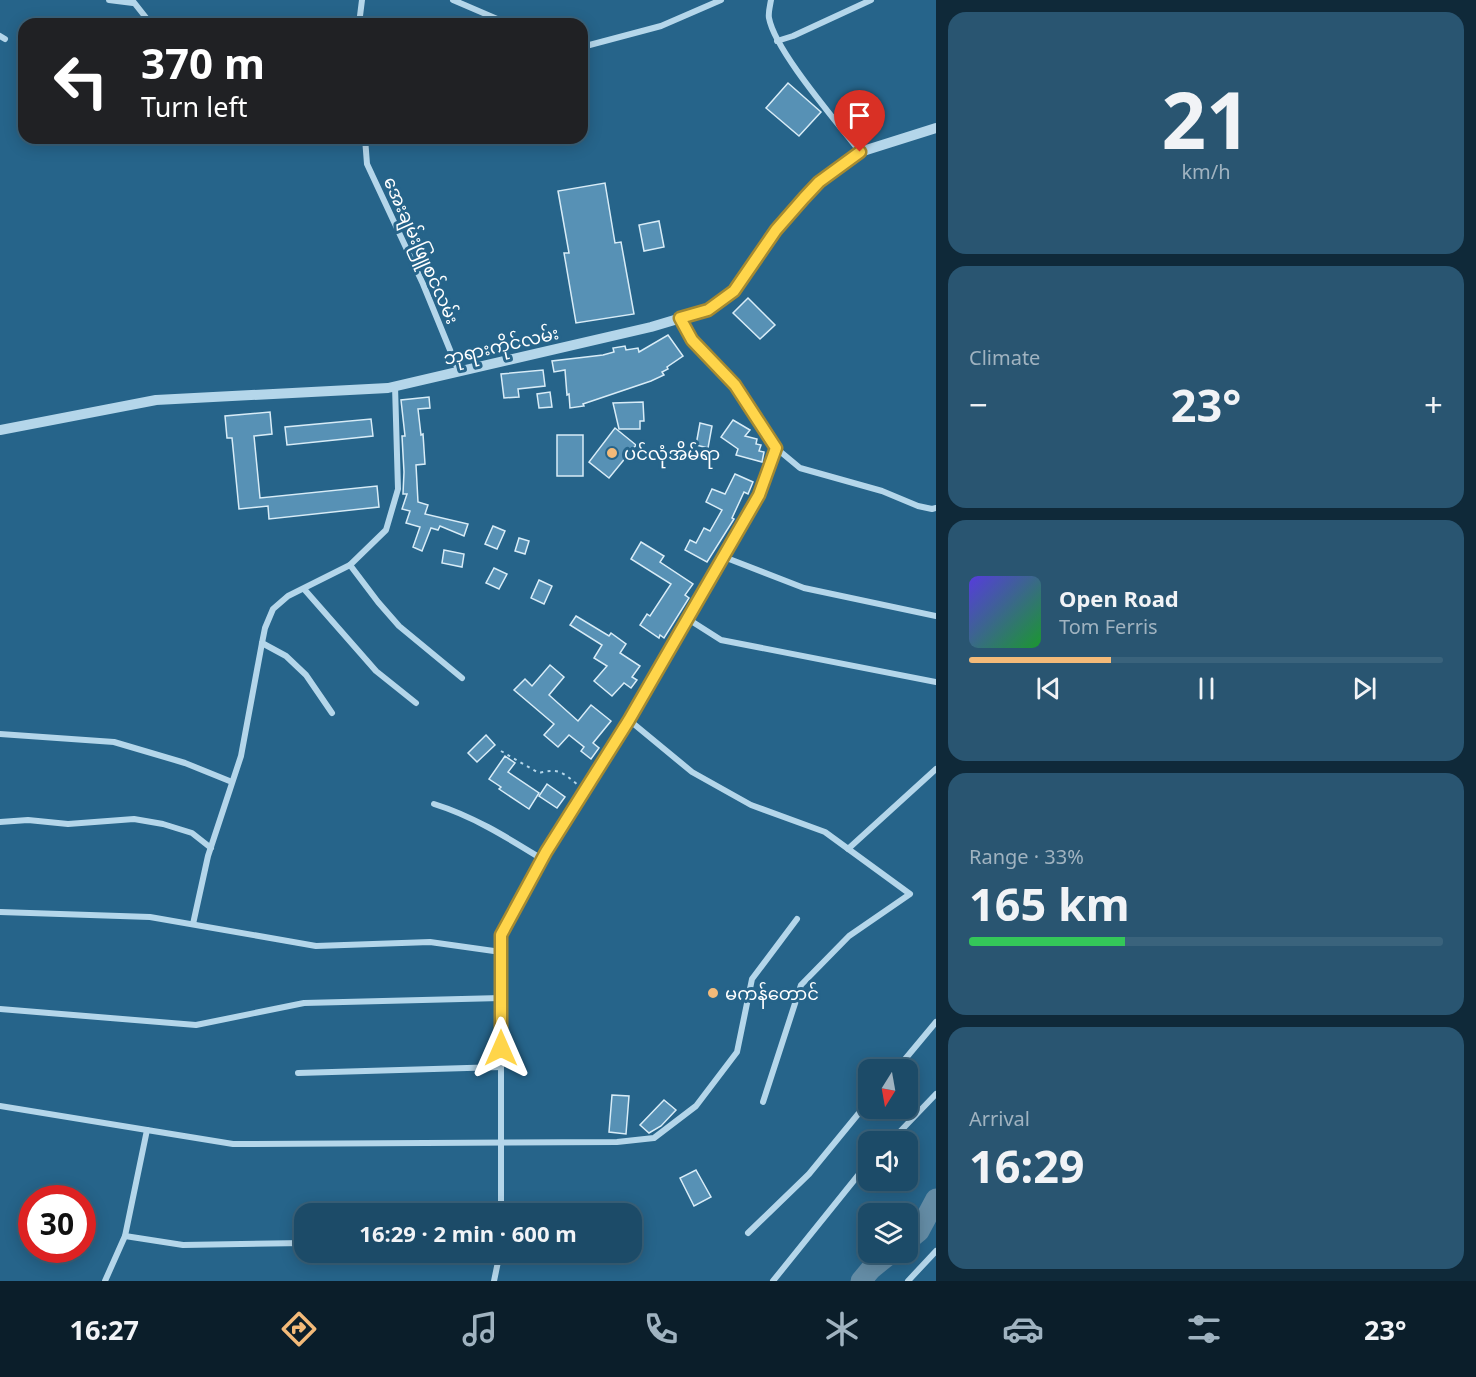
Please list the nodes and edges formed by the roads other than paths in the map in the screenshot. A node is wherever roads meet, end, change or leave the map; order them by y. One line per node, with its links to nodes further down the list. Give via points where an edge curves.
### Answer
1 (110, 0): 7 (street)
2 (362, 0): 9 (street)
3 (453, 0): 10 (street)
4 (722, 0): 12 (street, via 661,26)
5 (771, 0): 11 (street, via 769,18)
6 (871, 0): 11 (street)
7 (133, 2): 8 (street)
8 (146, 18)
9 (360, 18)
10 (495, 18)
11 (777, 40): 15 (street)
12 (588, 45)
13 (936, 128): 15 (street, ဘုရားကိုင်လမ်း)
14 (365, 144): 17 (street, အေးချမ်းဖြူစင်လမ်း, via 367,164)
15 (860, 152): 16 (street, ဘုရားကိုင်လမ်း, via 804,198 776,230 734,291 708,310)
16 (680, 318): 17 (street, ဘုရားကိုင်လမ်း); 20 (street, via 692,340 735,385)
17 (459, 372): 18 (street, ဘုရားကိုင်လမ်း)
18 (395, 386): 19 (street, ဘုရားကိုင်လမ်း, via 156,400); 23 (street, via 398,489 393,509 386,531)
19 (0, 430)
20 (776, 448): 21 (street, via 800,468 882,491 918,506); 22 (street, via 759,495)
21 (936, 507)
22 (724, 557): 25 (street, via 804,588); 26 (street)
23 (350, 565): 24 (street); 28 (street, via 399,626)
24 (304, 589): 27 (street, via 273,609); 30 (street, via 376,671)
25 (936, 616)
26 (688, 619): 29 (street, via 721,640); 32 (street)
27 (262, 643): 31 (street, via 286,656 306,675); 35 (street, via 241,756)
28 (462, 678)
29 (936, 682)
30 (416, 703)
31 (332, 713)
32 (629, 720): 39 (street, via 692,772 752,805 825,832); 40 (street)
33 (0, 734): 35 (street, via 114,742)
34 (936, 769): 39 (street)
35 (232, 782): 38 (street)
36 (434, 804): 40 (street, via 500,834)
37 (0, 822): 38 (street, via 68,824 134,819 192,833)
38 (211, 848): 43 (street)
39 (848, 849): 52 (street, via 910,894 849,936 801,985)
40 (542, 859): 44 (street, via 501,935)
41 (0, 912): 43 (street, via 150,917)
42 (797, 919): 57 (street, via 752,979 737,1052 696,1106 654,1138 617,1142)
43 (193, 924): 44 (street, via 316,945 430,942)
44 (501, 952): 45 (street)
45 (501, 998): 46 (street, via 304,1004 196,1025); 49 (street)
46 (0, 1009)
47 (936, 1022): 48 (street)
48 (905, 1059)
49 (501, 1067): 50 (street); 57 (street)
50 (298, 1073)
51 (936, 1094): 56 (street)
52 (763, 1102)
53 (0, 1106): 55 (street)
54 (858, 1114): 60 (street, via 809,1173)
55 (147, 1130): 57 (street, via 233,1144); 61 (street)
56 (901, 1131)
57 (501, 1141): 59 (street)
58 (858, 1175): 67 (street)
59 (501, 1203)
60 (748, 1233)
61 (125, 1236): 62 (street, via 183,1245); 65 (street)
62 (294, 1244)
63 (936, 1251): 68 (street)
64 (498, 1263): 66 (street)
65 (105, 1281)
66 (494, 1281)
67 (773, 1281)
68 (908, 1281)

